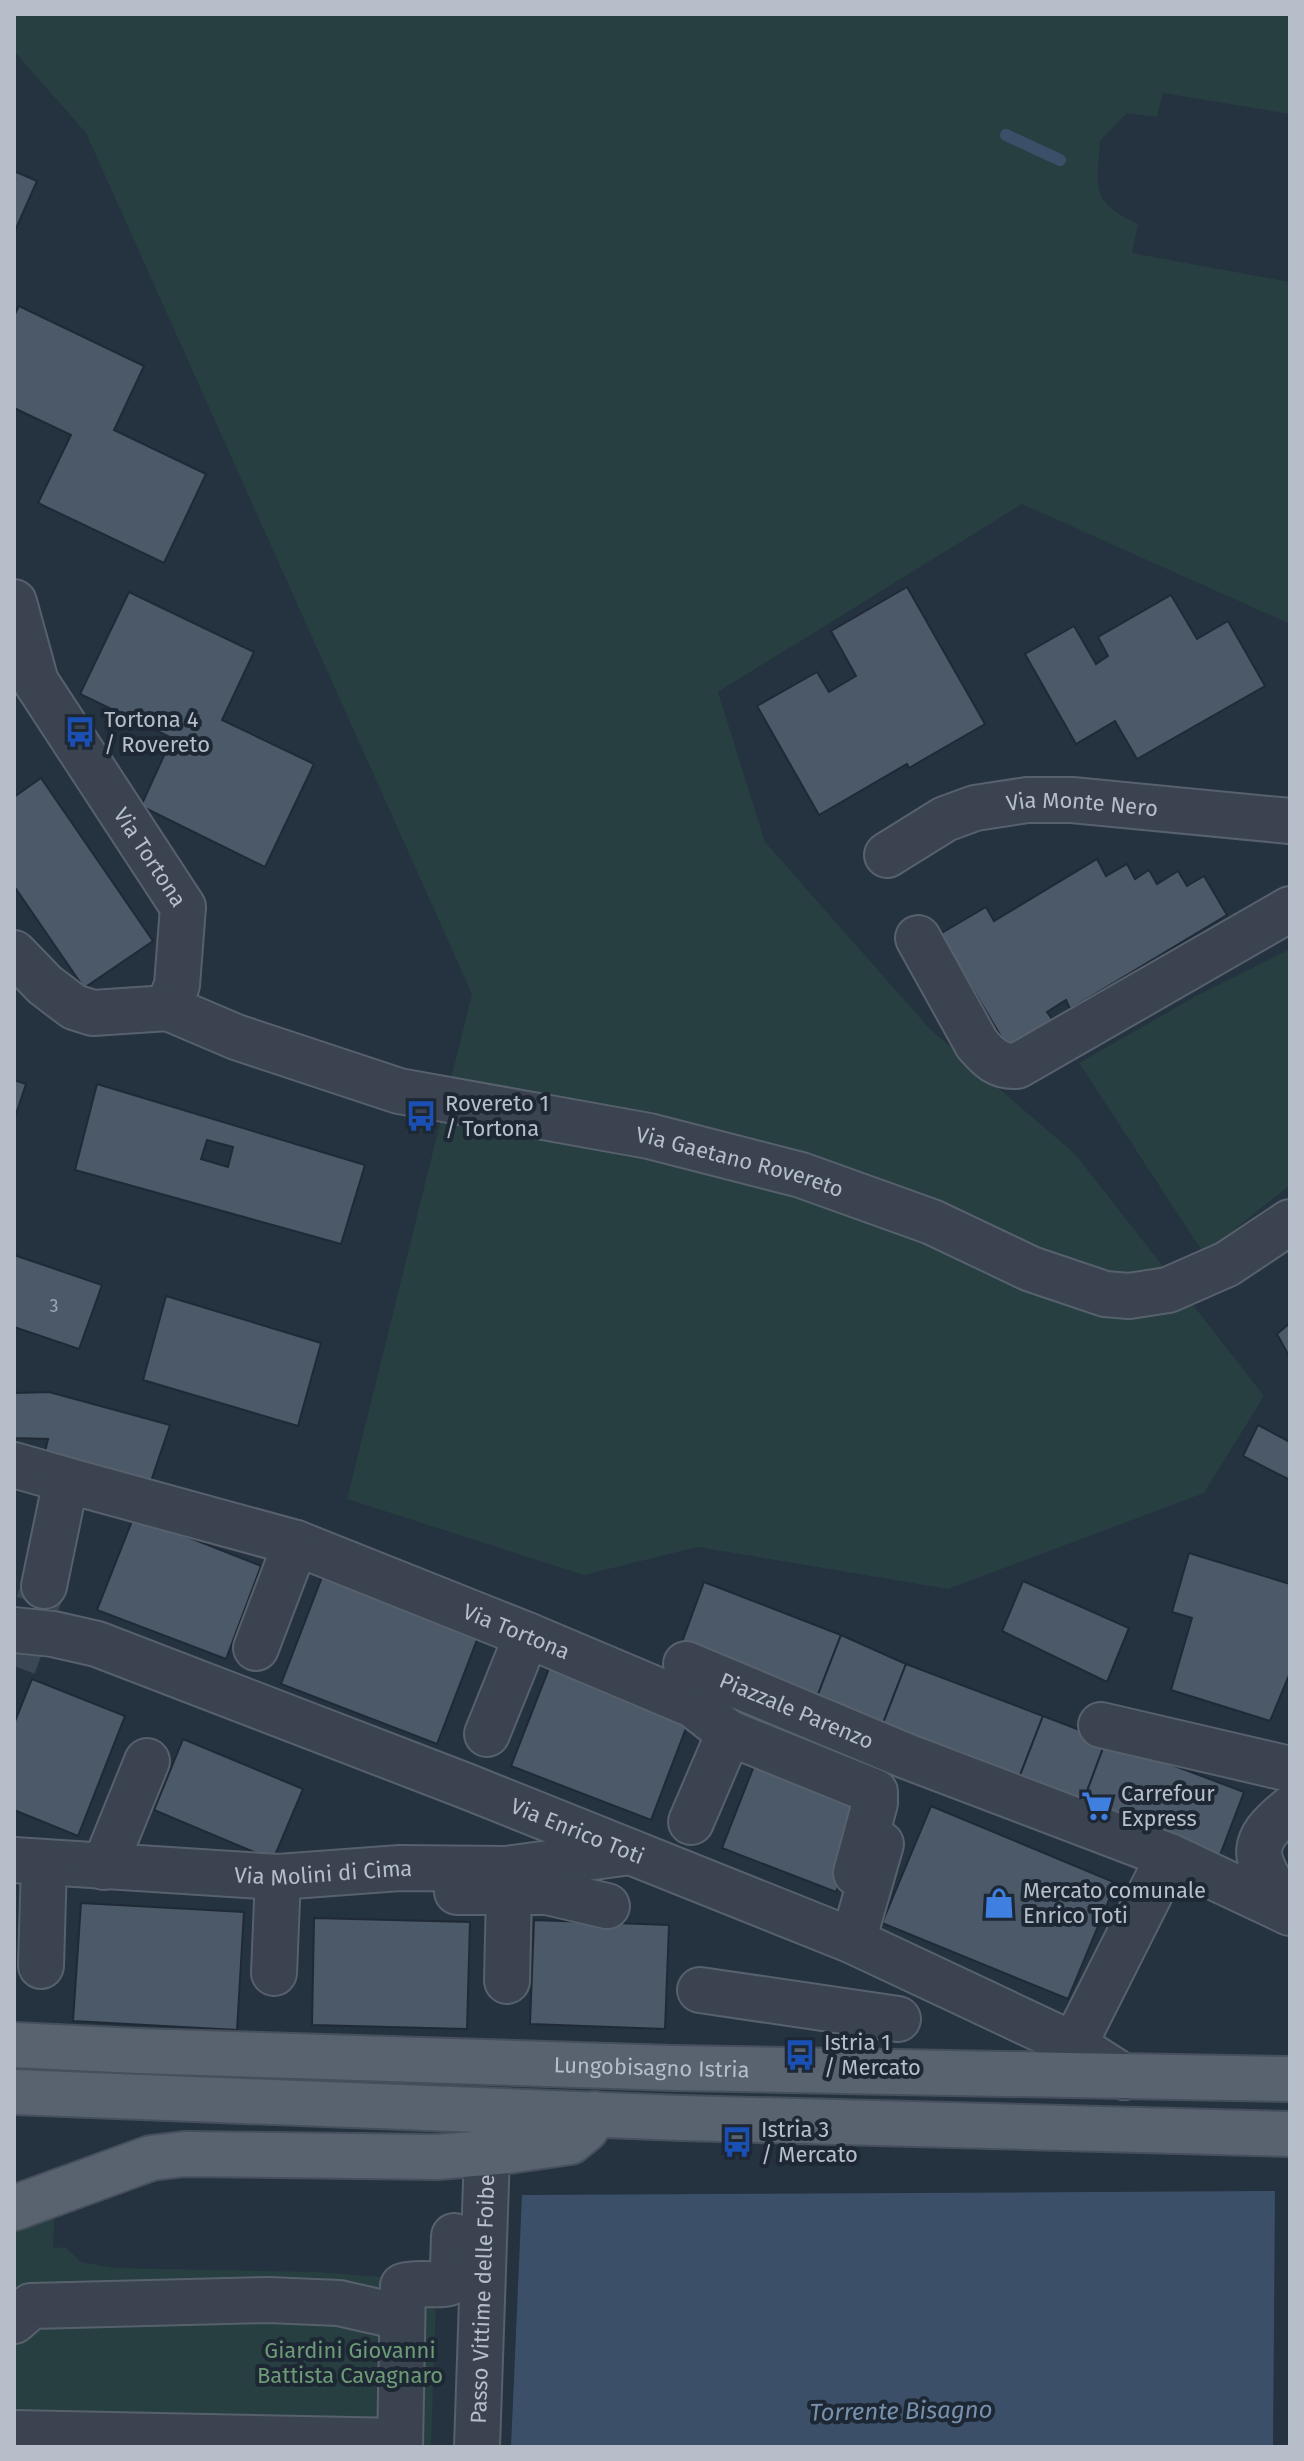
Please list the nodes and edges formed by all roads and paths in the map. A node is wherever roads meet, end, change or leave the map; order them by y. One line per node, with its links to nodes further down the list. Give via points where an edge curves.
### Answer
1 (14, 602): 7 (street, Via Tortona, via 36,682 183,907 177,985)
2 (1290, 821): 3 (street, Via Monte Nero, via 1027,800 945,819)
3 (887, 855)
4 (1290, 909): 5 (street, via 1017,1066 1004,1067 977,1044)
5 (918, 938)
6 (14, 953): 7 (street, via 74,1007 93,1013)
7 (168, 1008): 8 (street, Via Gaetano Rovereto, via 236,1037 399,1091 649,1136 801,1175 1105,1294 1168,1290 1227,1264)
8 (1290, 1222)
9 (14, 1465): 10 (street, Via Tortona)
10 (66, 1480): 11 (street, Via Tortona); 12 (street)
11 (296, 1543): 14 (street, Via Tortona); 15 (street)
12 (44, 1586)
13 (14, 1630): 25 (street, Via Enrico Toti, via 97,1644)
14 (527, 1635): 18 (street, Via Tortona, via 693,1705); 19 (street)
15 (256, 1648)
16 (686, 1664): 20 (street, Piazzale Parenzo)
17 (1101, 1725): 22 (street)
18 (729, 1733): 24 (street); 29 (street, Via Tortona, via 875,1792)
19 (487, 1734)
20 (906, 1756): 26 (street, Piazzale Parenzo); 34 (street)
21 (147, 1761): 28 (street)
22 (1290, 1769)
23 (1290, 1809): 33 (street, Piazzale Parenzo, via 1268,1826 1259,1859)
24 (691, 1822)
25 (632, 1852): 30 (street, Via Molini di Cima, via 506,1869 400,1868); 34 (street, Via Enrico Toti)
26 (1169, 1856): 33 (street, Piazzale Parenzo); 42 (street)
27 (29, 1861): 28 (street, Via Molini di Cima); 35 (street)
28 (104, 1867): 30 (street, Via Molini di Cima)
29 (856, 1873)
30 (278, 1877): 31 (street, via 303,1897); 36 (street)
31 (509, 1892): 32 (street, via 547,1892); 38 (street)
32 (607, 1906)
33 (1288, 1912)
34 (853, 1941): 37 (street, Via Enrico Toti)
35 (41, 1966)
36 (274, 1973)
37 (921, 1974): 40 (street); 42 (street, Via Enrico Toti)
38 (507, 1981)
39 (700, 1990): 40 (street)
40 (898, 2019): 43 (street)
41 (14, 2045): 43 (main road, Lungobisagno Istria)
42 (1074, 2045): 44 (street, Via Enrico Toti)
43 (875, 2073): 44 (main road, Lungobisagno Istria)
44 (1124, 2077): 45 (main road, Lungobisagno Istria)
45 (1290, 2079)
46 (14, 2092): 47 (main road)
47 (594, 2114): 48 (main road); 49 (main road, via 570,2142)
48 (1290, 2134)
49 (487, 2153): 50 (main road, via 167,2155); 56 (street, Passo Vittime delle Foibe)
50 (14, 2208)
51 (454, 2236): 52 (street, via 449,2283 403,2286)
52 (401, 2317): 53 (street, via 339,2303 268,2300 31,2306); 55 (street)
53 (14, 2321)
54 (14, 2433): 55 (street)
55 (400, 2444)
56 (477, 2447)

